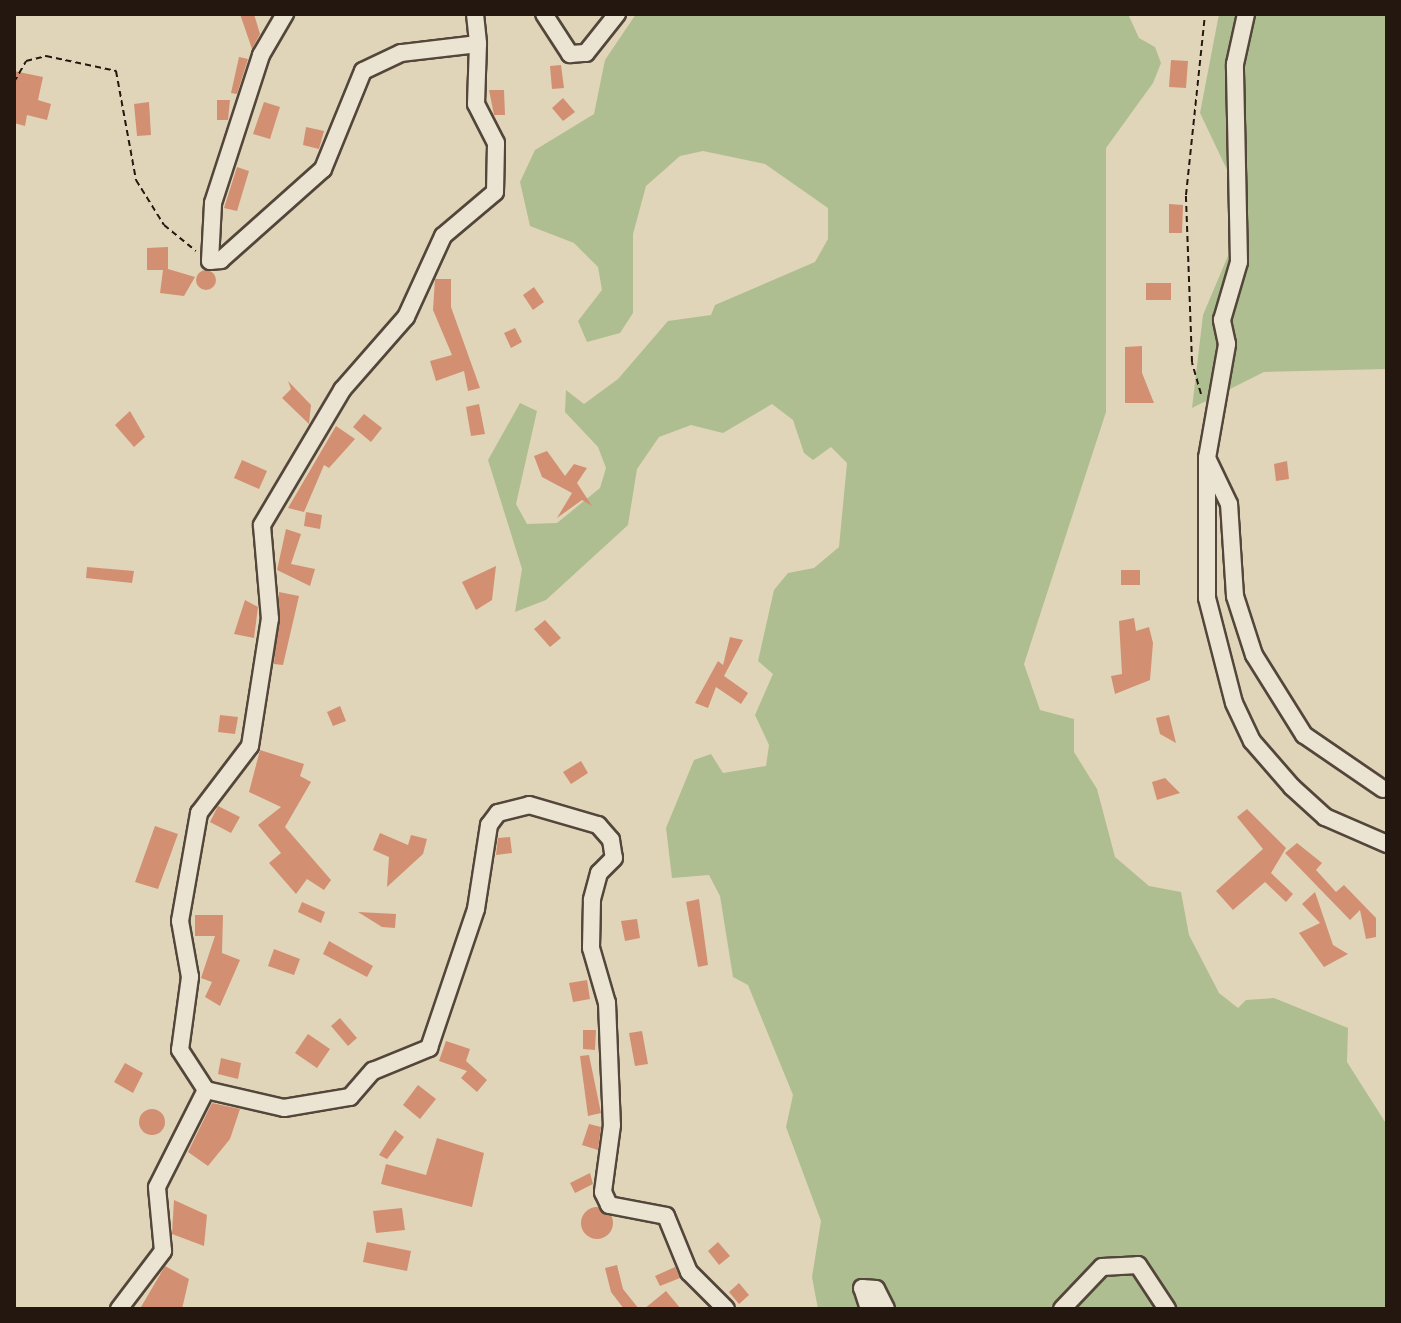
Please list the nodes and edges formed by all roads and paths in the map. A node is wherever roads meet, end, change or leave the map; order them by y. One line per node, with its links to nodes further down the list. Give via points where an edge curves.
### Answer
1 (285, 14): 9 (street, via 261,55 213,203)
2 (475, 14): 7 (street)
3 (544, 14): 4 (street, via 570,54 586,53)
4 (617, 14)
5 (1205, 14): 10 (path, via 1186,195 1192,362)
6 (1246, 14): 11 (street, via 1235,64 1239,262 1222,320 1227,344)
7 (478, 44): 9 (street, via 401,53 363,71 323,169 221,260); 14 (street, via 476,104 496,143 495,192 443,236 406,317 342,390 262,525 270,619 250,746 199,813 180,921 190,977 180,1050)
8 (14, 82): 9 (path, via 34,57 116,71 136,180 149,206)
9 (210, 261)
10 (1204, 404)
11 (1207, 458): 12 (street, via 1229,504 1235,596 1254,655 1304,735); 13 (street, via 1207,598 1234,703 1252,741 1303,797 1325,817)
12 (1383, 789)
13 (1387, 844)
14 (206, 1090): 15 (street, via 157,1187 163,1251); 16 (street, via 284,1108 350,1097 373,1071 429,1048 476,909 489,825 498,813 529,805 598,825 611,840 614,858 599,873 592,900 591,948 607,1003 612,1125 603,1192 609,1205 666,1216 689,1272)
15 (119, 1309)
16 (726, 1309)
17 (869, 1309): 18 (street, via 862,1288 876,1289)
18 (886, 1309)
19 (1062, 1309): 20 (street, via 1102,1267 1138,1265)
20 (1167, 1309)

